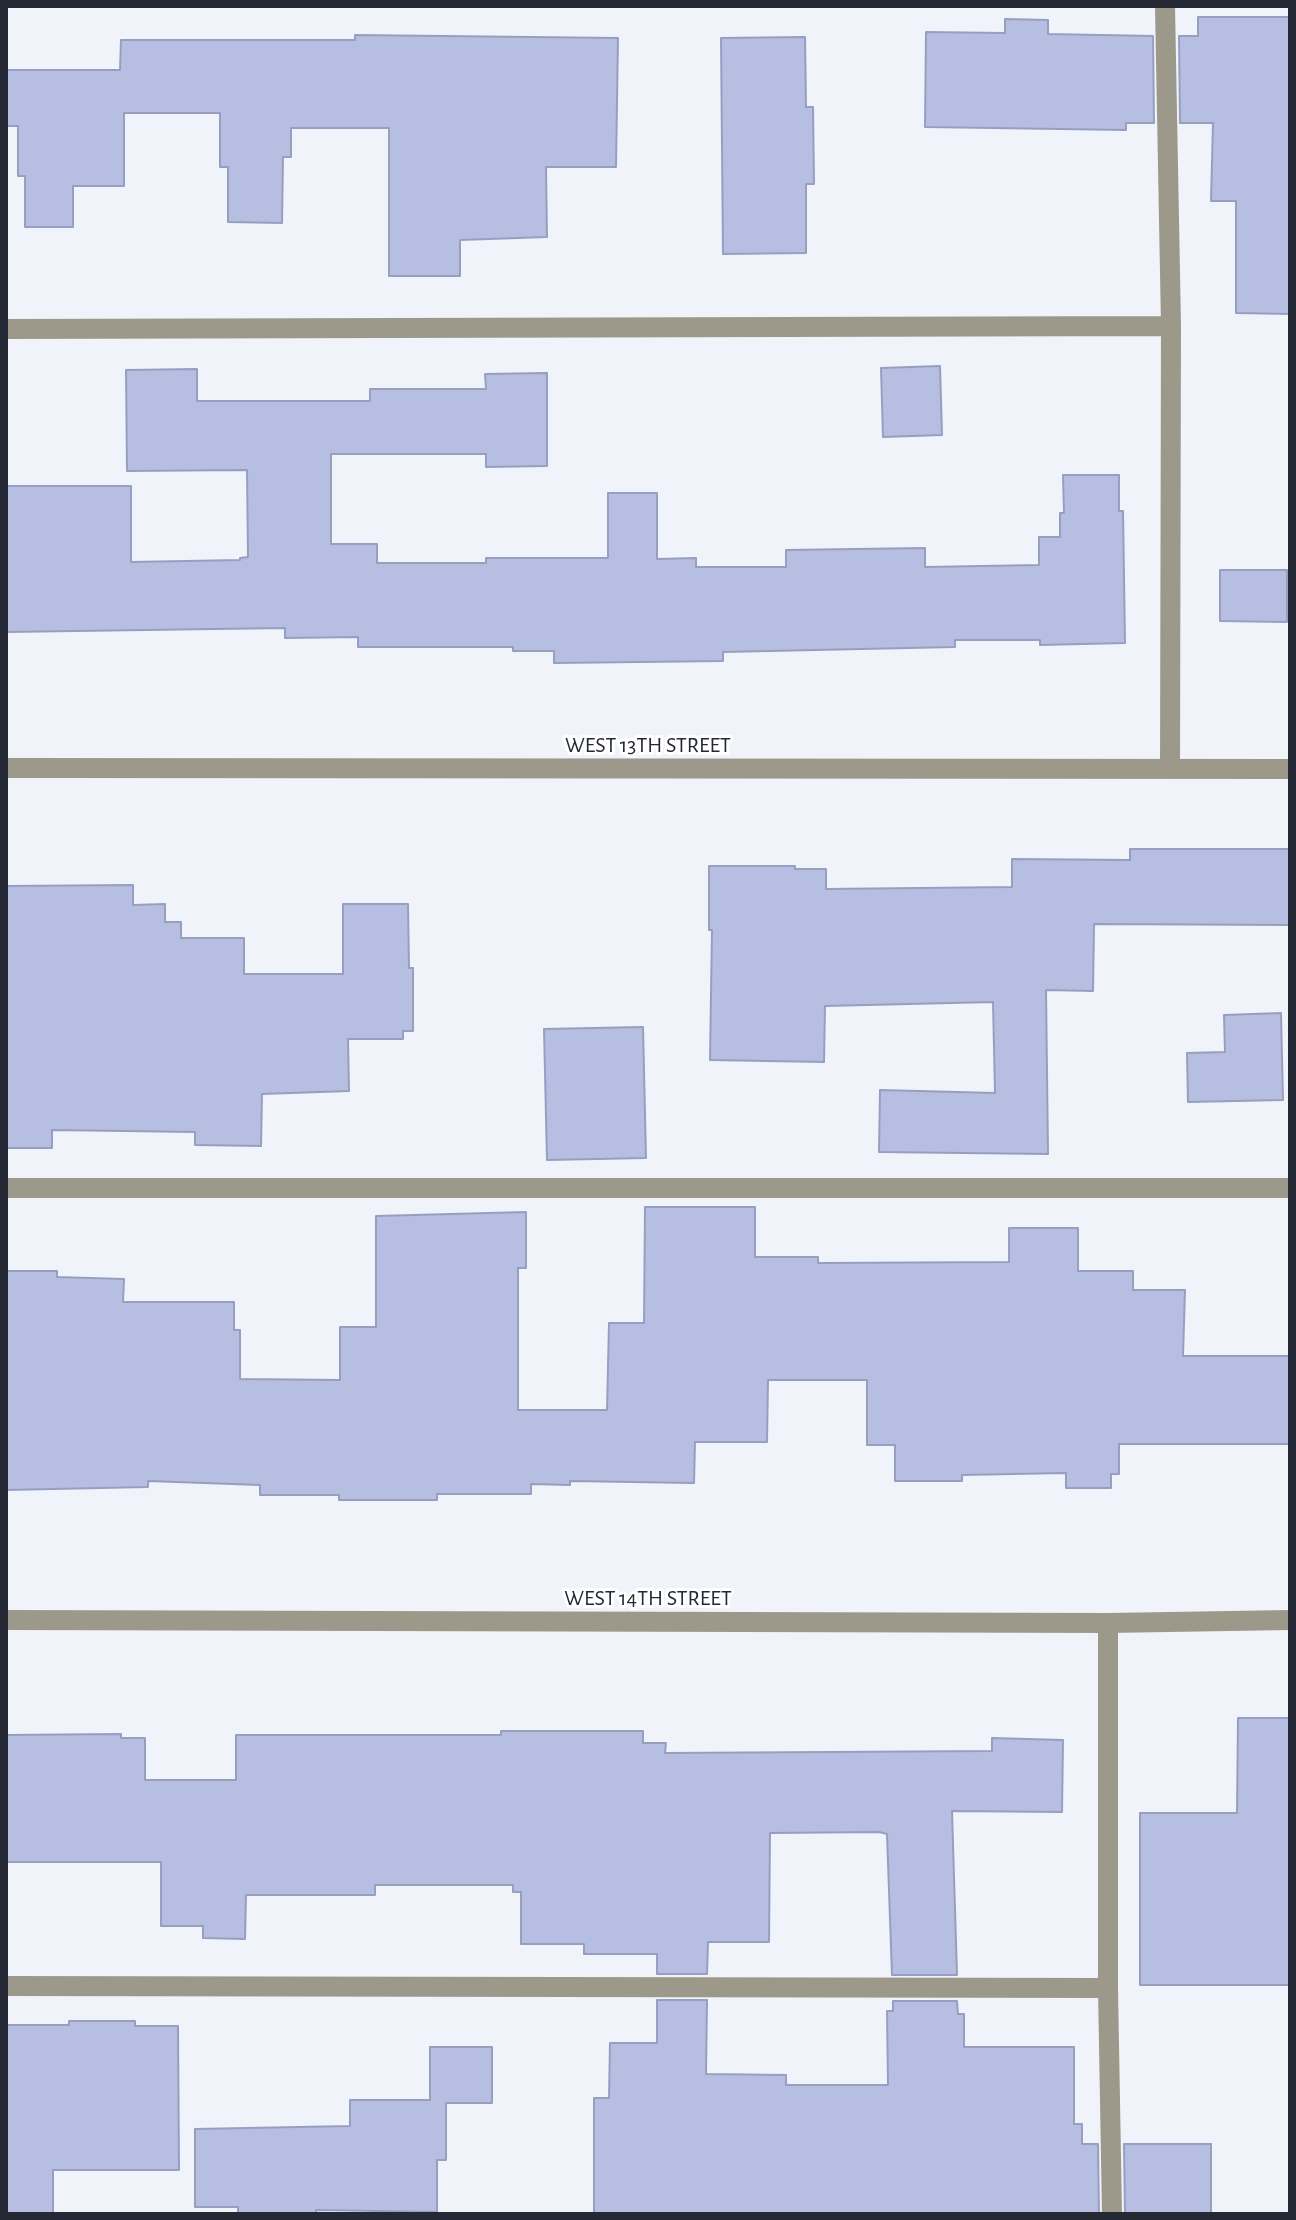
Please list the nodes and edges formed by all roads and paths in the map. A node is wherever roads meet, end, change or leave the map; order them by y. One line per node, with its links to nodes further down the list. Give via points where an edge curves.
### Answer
1 (1165, 6): 2 (street)
2 (1171, 326): 3 (street); 5 (street)
3 (6, 329)
4 (6, 768): 5 (street, WEST 13TH STREET)
5 (1170, 769): 6 (street, WEST 13TH STREET)
6 (1290, 769)
7 (6, 1188): 8 (street)
8 (1290, 1188)
9 (6, 1620): 11 (street, WEST 14TH STREET)
10 (1290, 1620): 11 (street, WEST 14TH STREET)
11 (1108, 1623): 13 (street)
12 (6, 1986): 13 (street)
13 (1108, 1988): 14 (street)
14 (1112, 2214)

